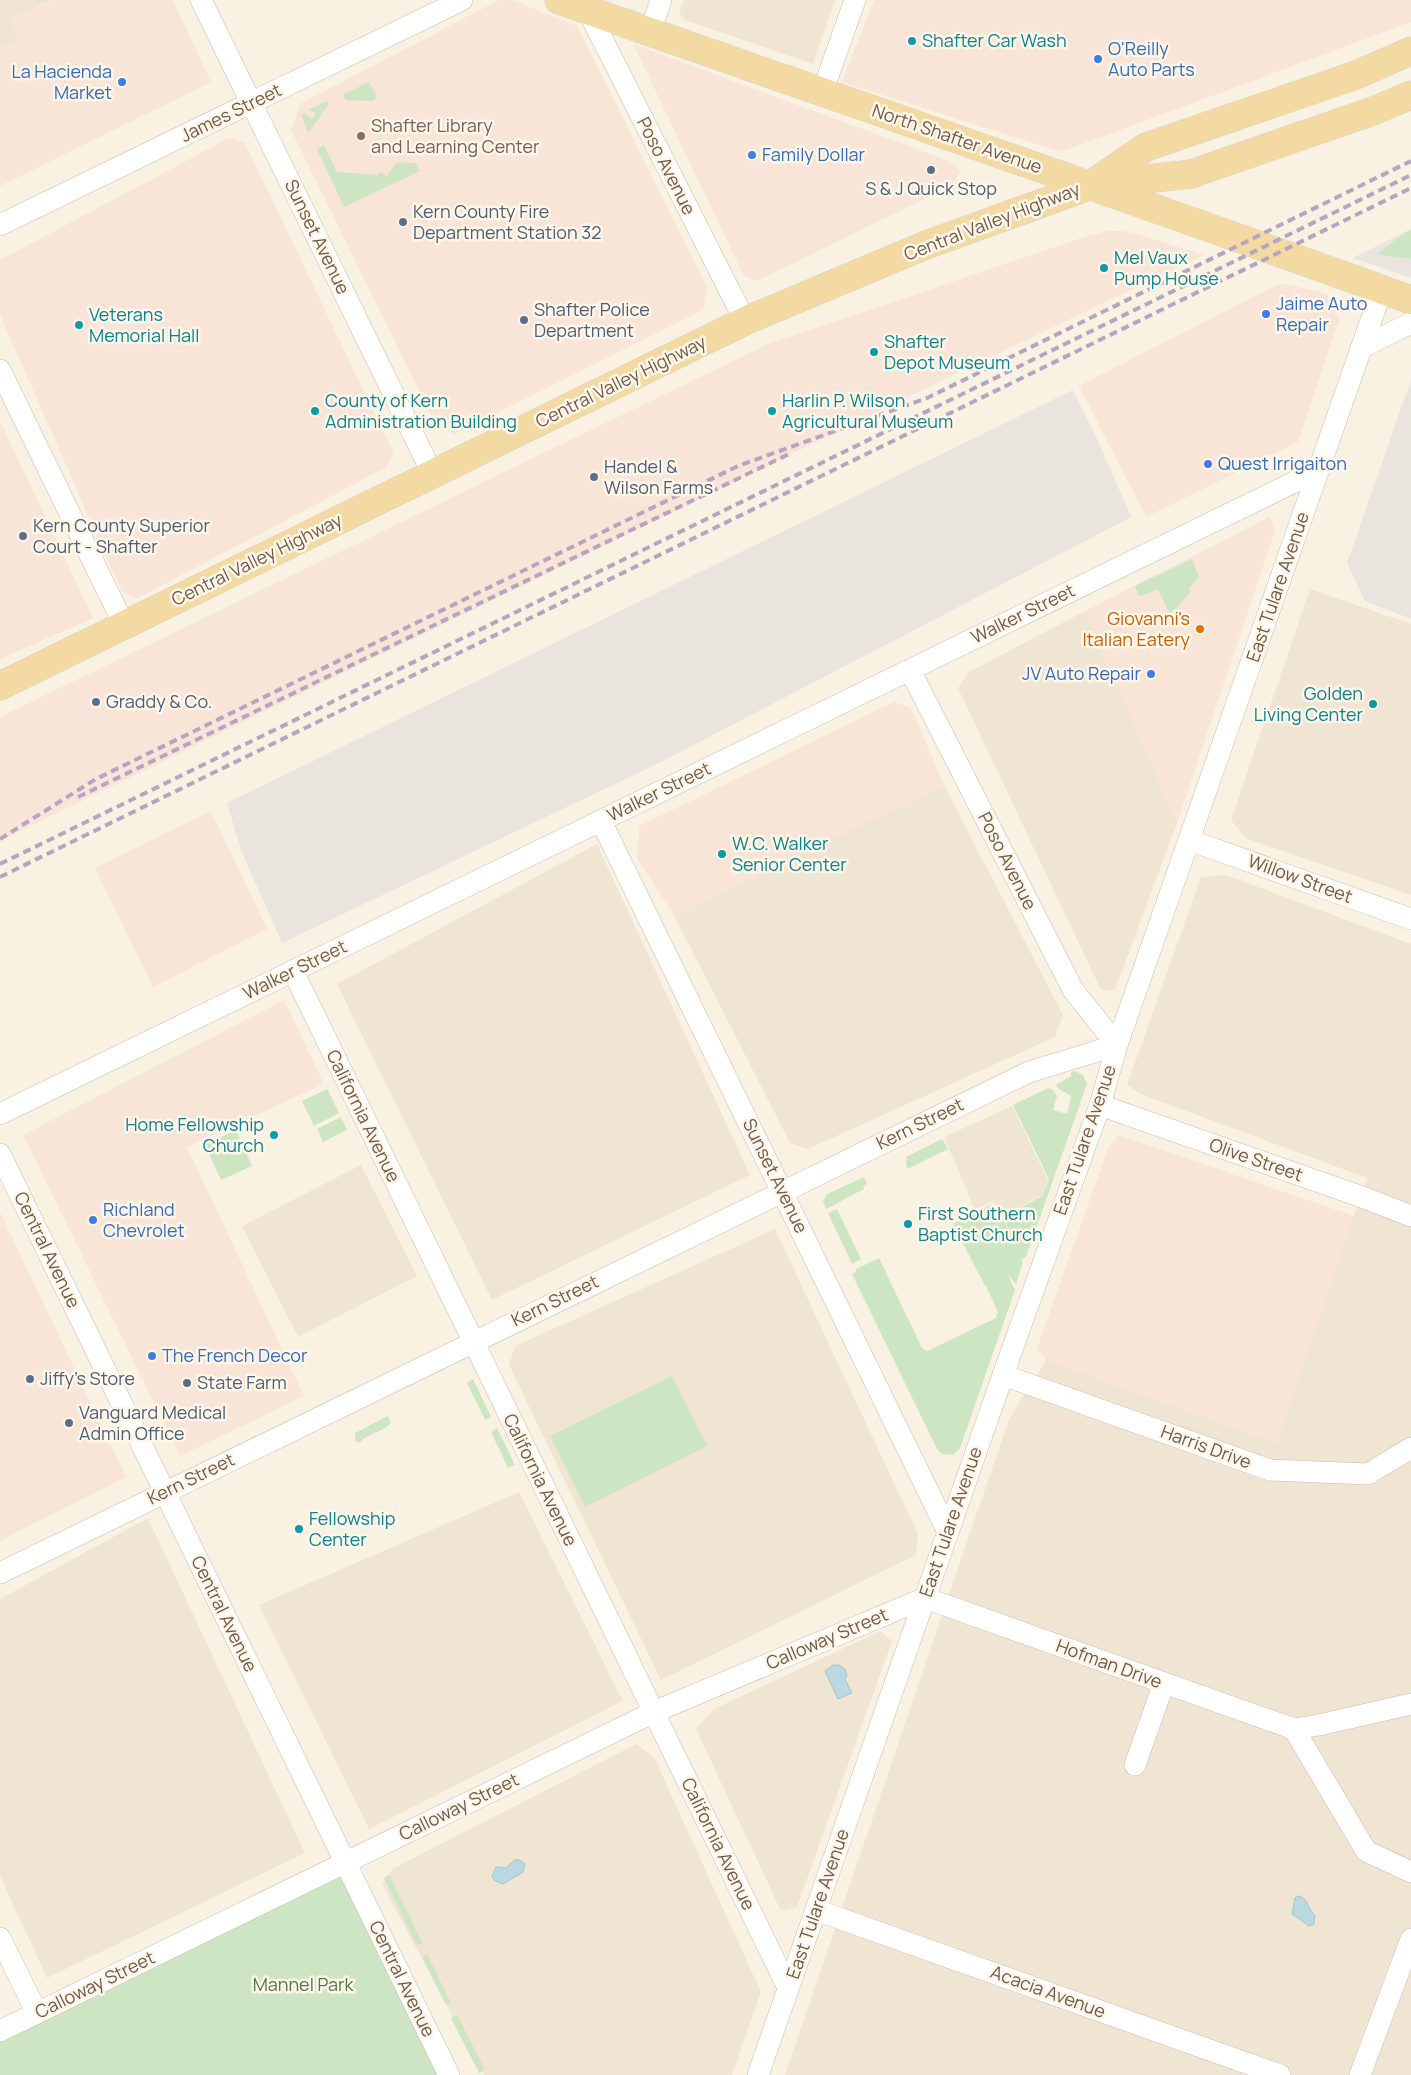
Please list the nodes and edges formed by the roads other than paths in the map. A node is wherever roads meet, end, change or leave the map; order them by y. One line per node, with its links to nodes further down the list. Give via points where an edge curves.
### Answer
1 (201, 0): 11 (street, Sunset Avenue)
2 (462, 0): 11 (street, James Street)
3 (559, 0): 6 (main road, North Shafter Avenue)
4 (661, 0): 7 (street)
5 (855, 0): 9 (street)
6 (588, 10): 7 (main road, North Shafter Avenue); 16 (street, Poso Avenue)
7 (650, 32): 9 (main road, North Shafter Avenue)
8 (1411, 52): 12 (main road, Central Valley Highway, via 1356,75 1146,147)
9 (822, 94): 12 (main road, North Shafter Avenue)
10 (1411, 95): 12 (main road, Central Valley Highway, via 1191,174)
11 (251, 103): 13 (street, James Street); 21 (street, Sunset Avenue)
12 (1092, 185): 14 (main road, North Shafter Avenue); 16 (main road, Central Valley Highway, via 926,244)
13 (0, 226)
14 (1382, 289): 15 (main road, North Shafter Avenue); 18 (street, East Tulare Avenue)
15 (1411, 300)
16 (745, 322): 21 (main road, Central Valley Highway)
17 (1411, 322): 18 (street)
18 (1361, 348): 20 (street, East Tulare Avenue)
19 (0, 370): 22 (street)
20 (1319, 470): 23 (street, Walker Street); 26 (street, East Tulare Avenue)
21 (433, 475): 22 (main road, Central Valley Highway)
22 (124, 625): 24 (main road, Central Valley Highway)
23 (910, 670): 25 (street, Walker Street); 29 (street, Poso Avenue, via 1073,990)
24 (0, 686)
25 (601, 821): 28 (street, Walker Street); 33 (street, Sunset Avenue)
26 (1190, 840): 27 (street, Willow Street); 29 (street, East Tulare Avenue)
27 (1411, 919)
28 (293, 971): 31 (street, Walker Street); 35 (street, California Avenue)
29 (1117, 1045): 30 (street, East Tulare Avenue); 33 (street, Kern Street, via 1029,1072)
30 (1100, 1106): 34 (street, Olive Street); 36 (street, East Tulare Avenue)
31 (0, 1114)
32 (0, 1154): 38 (street, Central Avenue)
33 (782, 1191): 35 (street, Kern Street); 39 (street, Sunset Avenue)
34 (1411, 1216)
35 (473, 1342): 38 (street, Kern Street); 44 (street, California Avenue)
36 (1002, 1375): 37 (street, Harris Drive, via 1270,1470 1368,1474); 39 (street, East Tulare Avenue)
37 (1411, 1448)
38 (165, 1492): 40 (street, Kern Street); 47 (street, Central Avenue)
39 (948, 1532): 41 (street, East Tulare Avenue)
40 (0, 1572)
41 (925, 1598): 42 (street, Hofman Drive); 44 (street, Calloway Street); 49 (street, East Tulare Avenue)
42 (1164, 1683): 45 (street, Hofman Drive); 46 (street)
43 (1411, 1704): 45 (street, Hofman Drive)
44 (654, 1712): 47 (street, Calloway Street); 52 (street, California Avenue)
45 (1294, 1729): 48 (street, via 1366,1851)
46 (1135, 1765)
47 (345, 1863): 53 (street, Calloway Street); 55 (street, Central Avenue)
48 (1411, 1872)
49 (816, 1910): 52 (street, East Tulare Avenue); 57 (street, Acacia Avenue)
50 (0, 1938): 53 (street)
51 (1411, 1939): 58 (street)
52 (788, 1988): 56 (street, East Tulare Avenue)
53 (37, 2013): 54 (street, Calloway Street)
54 (0, 2031)
55 (449, 2075)
56 (758, 2075)
57 (1280, 2075)
58 (1360, 2075)

